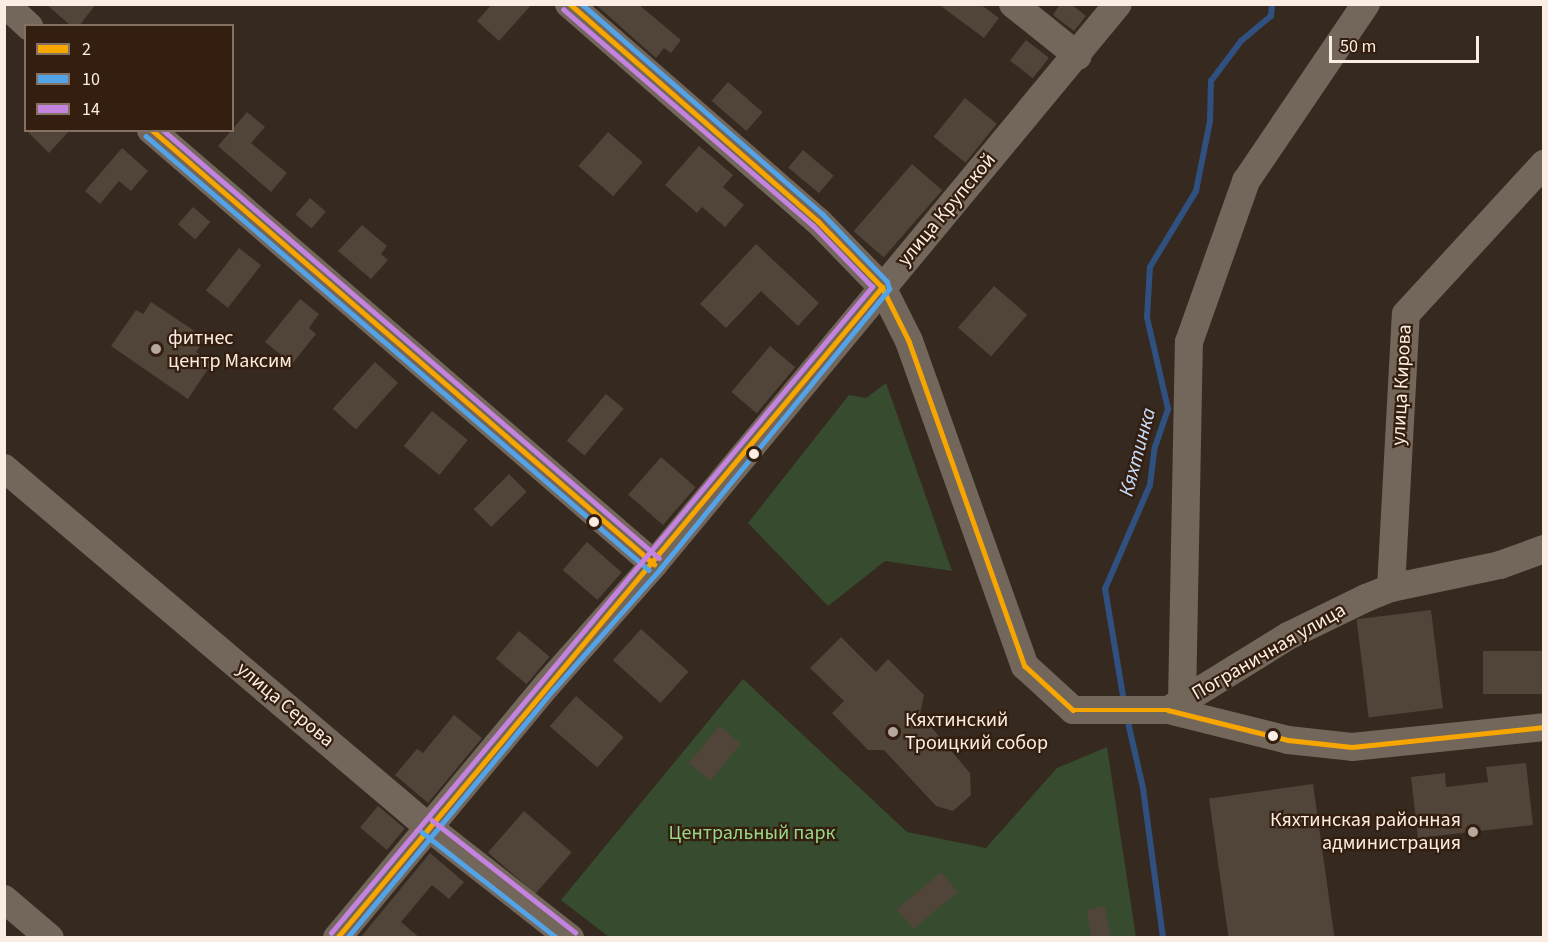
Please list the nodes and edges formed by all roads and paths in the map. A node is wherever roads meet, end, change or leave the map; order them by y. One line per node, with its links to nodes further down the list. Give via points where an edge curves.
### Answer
1 (5, 4): 6 (street)
2 (569, 4): 10 (street, via 818,221)
3 (1013, 4): 7 (street)
4 (1118, 4): 7 (street, улица Крупской)
5 (1361, 8): 15 (street, via 1246,181 1189,342)
6 (27, 24)
7 (1078, 56): 10 (street, улица Крупской)
8 (153, 132): 13 (street)
9 (1544, 164): 14 (street, улица Кирова, via 1406,314)
10 (882, 287): 13 (street, улица Крупской); 15 (street, via 909,341 1025,666 1073,710)
11 (4, 468): 17 (street, улица Серова)
12 (1544, 549): 14 (street, Пограничная улица, via 1471,573)
13 (654, 564): 17 (street, улица Крупской)
14 (1390, 588): 15 (street, Пограничная улица, via 1288,636)
15 (1164, 708): 16 (street, via 1288,740 1352,747)
16 (1544, 727)
17 (428, 826): 20 (street, улица Крупской); 21 (street, улица Серова)
18 (4, 898): 19 (street)
19 (50, 938)
20 (337, 938)
21 (570, 938)

